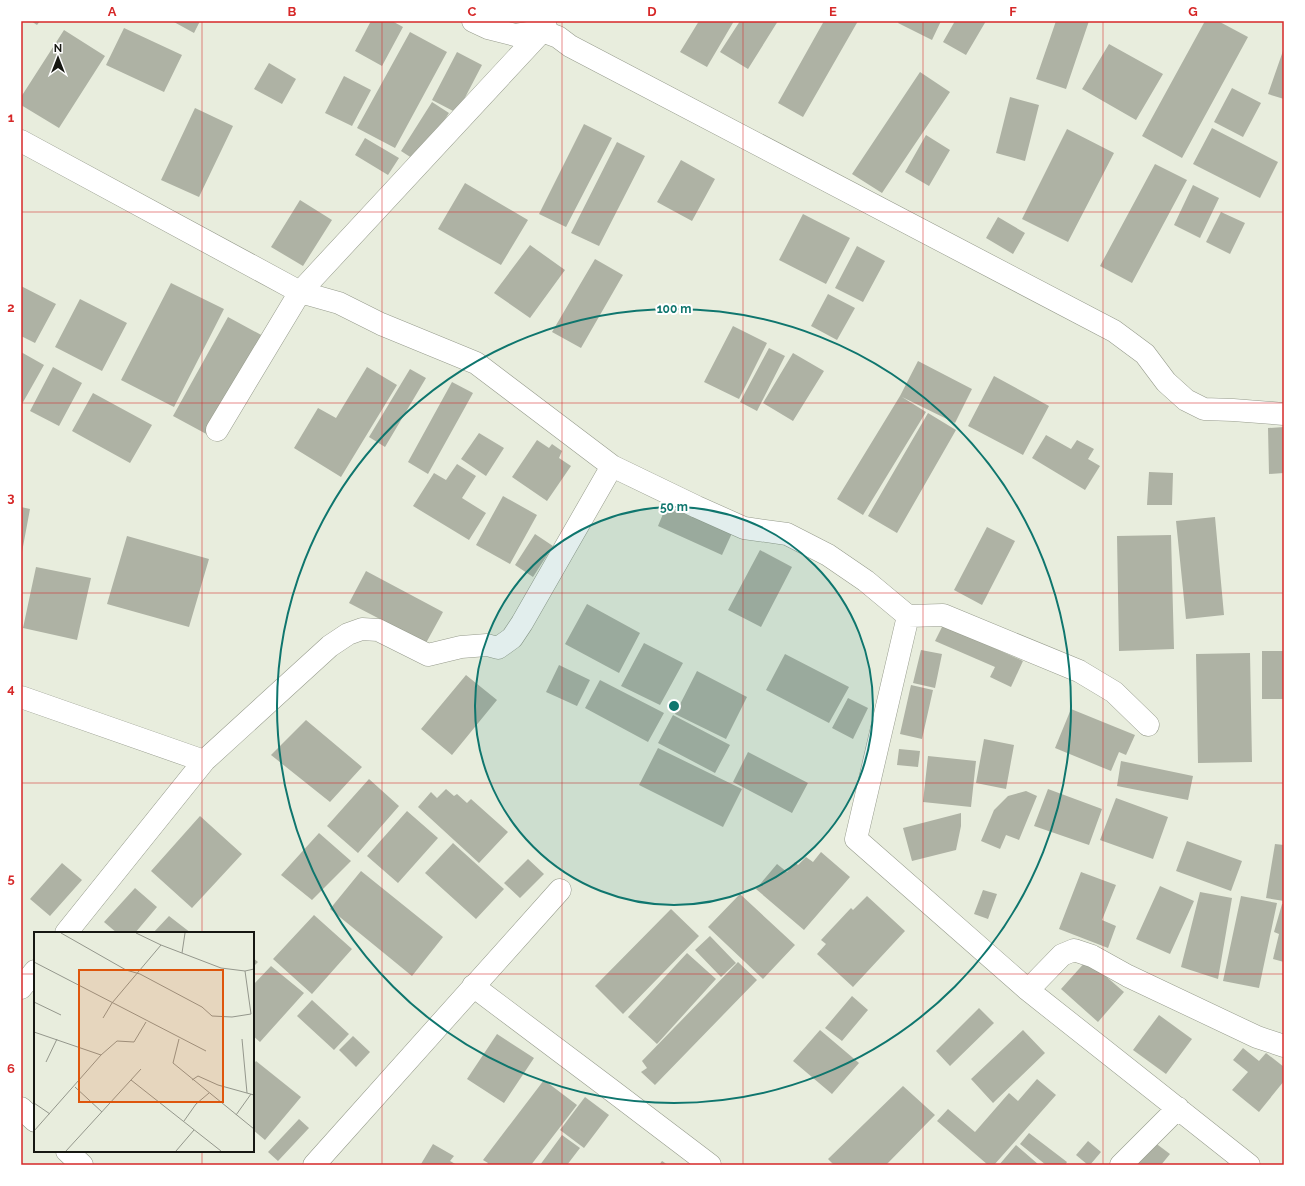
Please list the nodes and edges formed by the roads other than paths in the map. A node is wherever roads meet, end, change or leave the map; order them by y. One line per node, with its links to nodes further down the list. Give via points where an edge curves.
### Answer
1 (474, 21): 2 (street, via 488,28 515,35)
2 (546, 26): 4 (street); 5 (street, via 570,46 1114,331 1145,354 1166,382 1186,400 1204,409)
3 (21, 141): 4 (street)
4 (300, 292): 6 (street); 7 (street, via 339,303 476,363)
5 (1284, 414)
6 (217, 430)
7 (612, 466): 8 (street, via 744,528 787,534 828,555 866,581); 11 (street, via 512,638 498,648 487,645 461,647 428,655 378,630 362,629 348,634 330,646)
8 (908, 616): 10 (street, via 943,615 1079,671 1114,692); 17 (street, via 856,840)
9 (21, 697): 11 (street)
10 (1148, 725)
11 (204, 761): 13 (street)
12 (560, 890): 15 (street)
13 (67, 932)
14 (34, 972): 16 (street)
15 (473, 986): 24 (street); 25 (street)
16 (21, 988)
17 (1028, 990): 18 (street, via 1062,955 1074,950 1092,956 1128,976 1257,1037); 20 (street)
18 (1284, 1046)
19 (21, 1108): 21 (street)
20 (1178, 1108): 26 (street); 27 (street)
21 (34, 1120)
22 (68, 1152): 23 (street)
23 (82, 1165)
24 (314, 1165)
25 (710, 1165)
26 (1121, 1165)
27 (1249, 1165)

